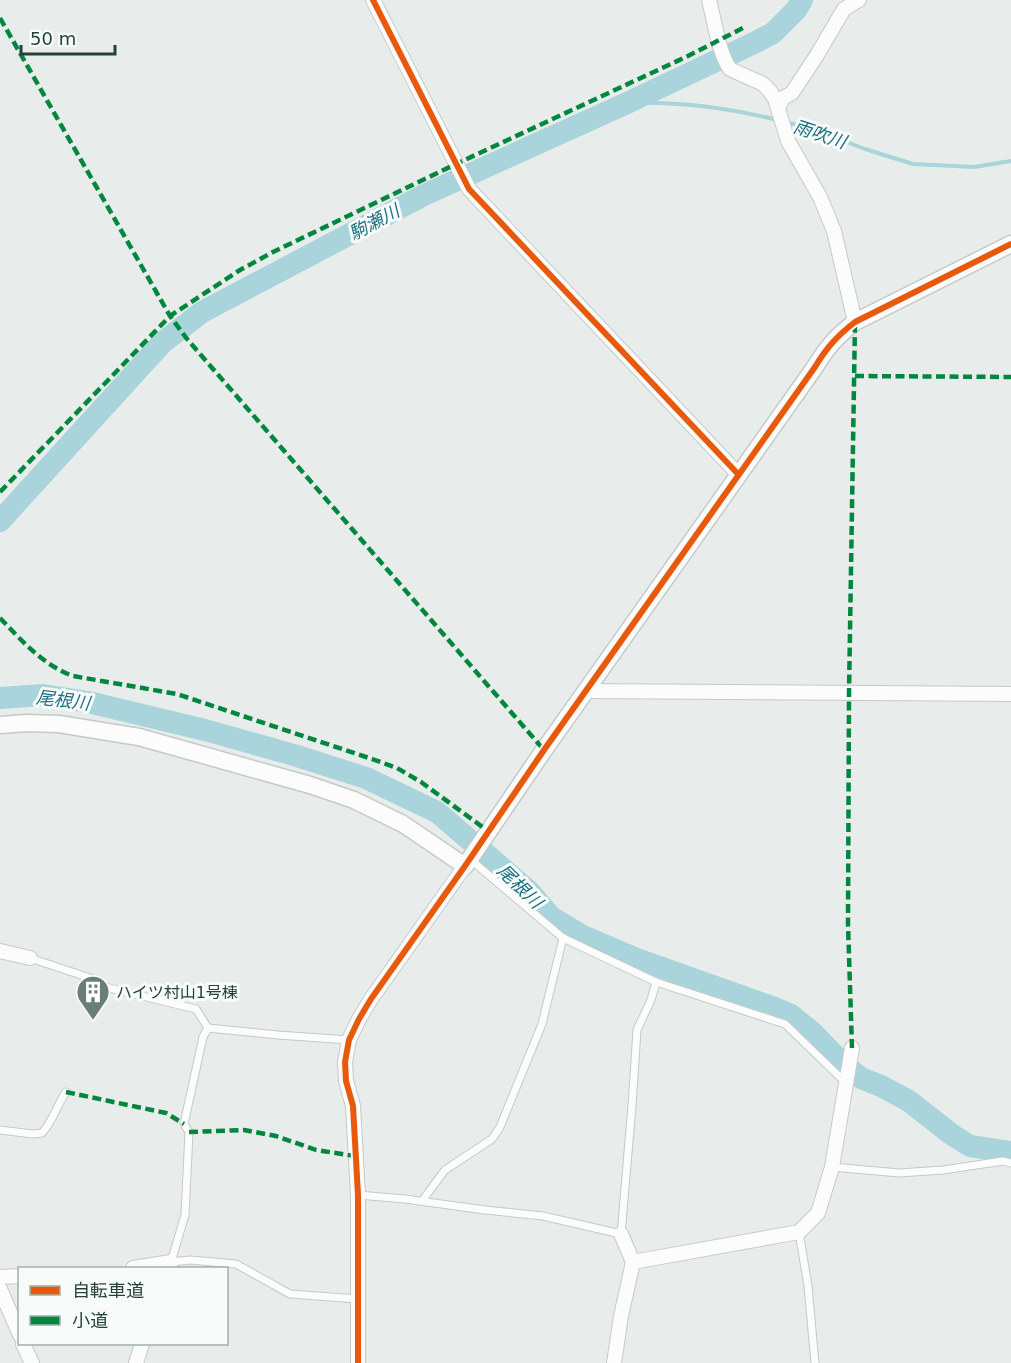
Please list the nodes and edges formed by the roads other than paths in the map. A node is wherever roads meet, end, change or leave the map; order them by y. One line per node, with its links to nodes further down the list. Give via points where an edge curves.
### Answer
1 (373, 0): 7 (street, via 469,189)
2 (709, 0): 4 (street, via 730,69 763,84 775,99)
3 (859, 0): 4 (street, via 844,9 792,93 783,98)
4 (780, 116): 6 (street, via 788,141 820,197 834,231)
5 (1011, 244): 6 (street)
6 (855, 322): 7 (street, via 825,350)
7 (738, 474): 8 (street)
8 (586, 691): 9 (street); 11 (street)
9 (1011, 694)
10 (0, 725): 11 (street, via 59,724 139,737 310,785 354,800)
11 (468, 860): 12 (lane); 17 (street, via 371,999)
12 (563, 938): 15 (lane); 25 (lane, via 542,1024 500,1127 492,1139 445,1170)
13 (0, 951): 14 (street)
14 (30, 958): 16 (lane, via 90,978 101,986 196,1009)
15 (656, 982): 19 (lane, via 785,1024); 27 (lane, via 637,1030)
16 (208, 1028): 17 (lane); 29 (lane, via 184,1124 189,1132 185,1215)
17 (348, 1040): 24 (street, via 346,1081 353,1106)
18 (852, 1048): 19 (street)
19 (846, 1083): 23 (street)
20 (66, 1092): 21 (lane, via 51,1124 42,1133)
21 (0, 1130)
22 (1011, 1163): 23 (lane, via 899,1173)
23 (832, 1167): 26 (street, via 818,1213)
24 (358, 1195): 25 (lane); 34 (street)
25 (422, 1201): 27 (lane, via 543,1216)
26 (799, 1232): 28 (street); 42 (lane)
27 (621, 1234): 28 (street)
28 (633, 1262): 41 (street)
29 (169, 1265): 30 (street); 34 (lane, via 190,1260 236,1264 290,1294)
30 (151, 1267)
31 (18, 1276): 32 (street)
32 (0, 1277)
33 (0, 1289): 35 (street)
34 (358, 1299): 40 (street)
35 (18, 1330)
36 (23, 1345): 38 (street)
37 (142, 1345): 39 (street)
38 (32, 1363)
39 (136, 1363)
40 (358, 1363)
41 (614, 1363)
42 (815, 1363)

